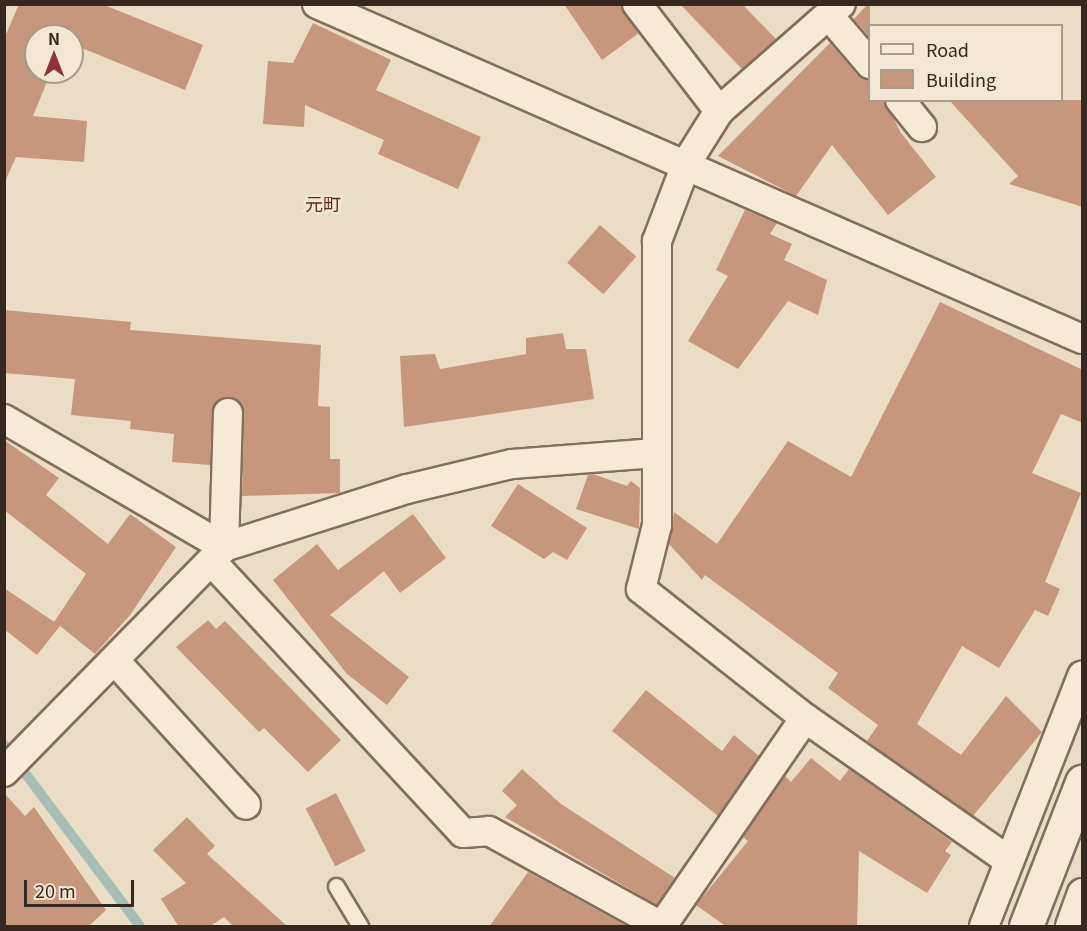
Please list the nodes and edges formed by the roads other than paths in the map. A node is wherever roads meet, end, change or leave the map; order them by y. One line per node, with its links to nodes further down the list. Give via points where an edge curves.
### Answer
1 (317, 4): 8 (street)
2 (637, 4): 6 (street)
3 (835, 11): 4 (street); 6 (street)
4 (868, 61)
5 (902, 102): 7 (street)
6 (719, 111): 8 (street)
7 (922, 127)
8 (687, 162): 9 (street); 12 (street, via 657,241)
9 (1083, 339)
10 (228, 413): 13 (street)
11 (4, 419): 13 (street)
12 (656, 453): 13 (street, via 513,464 407,489); 16 (street, via 657,525 642,590)
13 (218, 554): 14 (street); 24 (street, via 463,833 489,831)
14 (116, 662): 17 (street); 19 (street)
15 (1083, 676): 20 (street)
16 (805, 718): 20 (street); 24 (street)
17 (4, 772)
18 (1083, 782): 26 (street)
19 (246, 805)
20 (1009, 861): 25 (street)
21 (336, 886): 23 (lane)
22 (1083, 893): 27 (street)
23 (360, 927)
24 (661, 927)
25 (984, 927)
26 (1026, 927)
27 (1070, 927)

